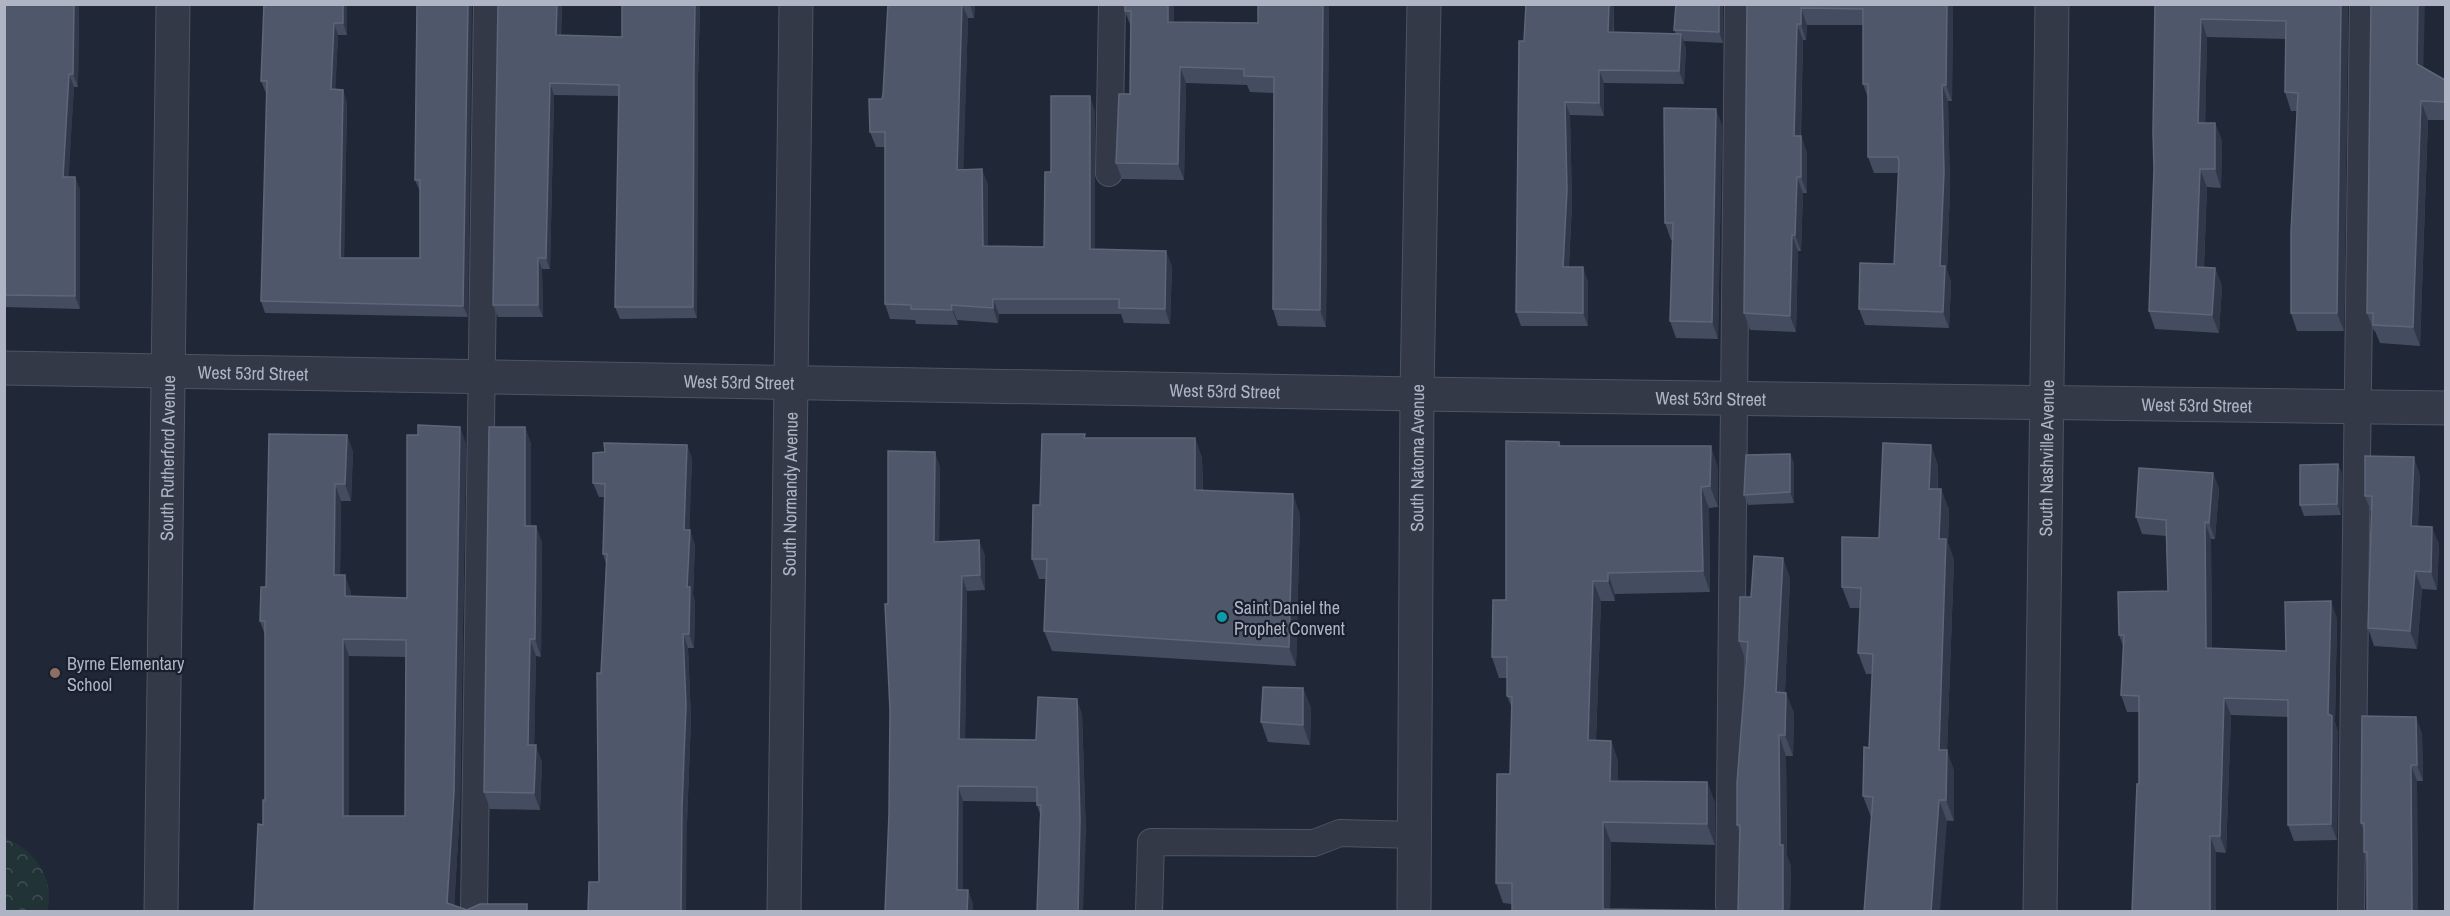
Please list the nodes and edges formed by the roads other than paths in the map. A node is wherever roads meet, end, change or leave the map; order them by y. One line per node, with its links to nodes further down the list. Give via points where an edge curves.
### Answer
1 (173, 4): 11 (street, South Rutherford Avenue)
2 (487, 4): 12 (lane)
3 (796, 4): 13 (street, South Normandy Avenue)
4 (1112, 4): 9 (lane)
5 (1424, 4): 14 (street, South Natoma Avenue)
6 (1738, 4): 15 (lane)
7 (2052, 4): 16 (street, South Nashville Avenue)
8 (2363, 4): 17 (lane)
9 (1109, 173)
10 (4, 368): 11 (street, West 53rd Street)
11 (168, 372): 12 (street, West 53rd Street); 21 (street, South Rutherford Avenue)
12 (482, 378): 13 (street, West 53rd Street); 22 (lane)
13 (790, 383): 14 (street, West 53rd Street); 23 (street, South Normandy Avenue)
14 (1417, 394): 15 (street, West 53rd Street); 19 (street, South Natoma Avenue)
15 (1733, 398): 16 (street, West 53rd Street); 20 (lane)
16 (2047, 402): 17 (street, West 53rd Street); 26 (street, South Nashville Avenue)
17 (2357, 407): 18 (street, West 53rd Street); 27 (lane)
18 (2445, 408)
19 (1415, 835): 24 (lane, via 1340,833 1314,843 1150,842); 25 (street, South Natoma Avenue)
20 (1729, 904)
21 (160, 912)
22 (474, 912)
23 (784, 912)
24 (1149, 912)
25 (1414, 912)
26 (2040, 912)
27 (2350, 912)

